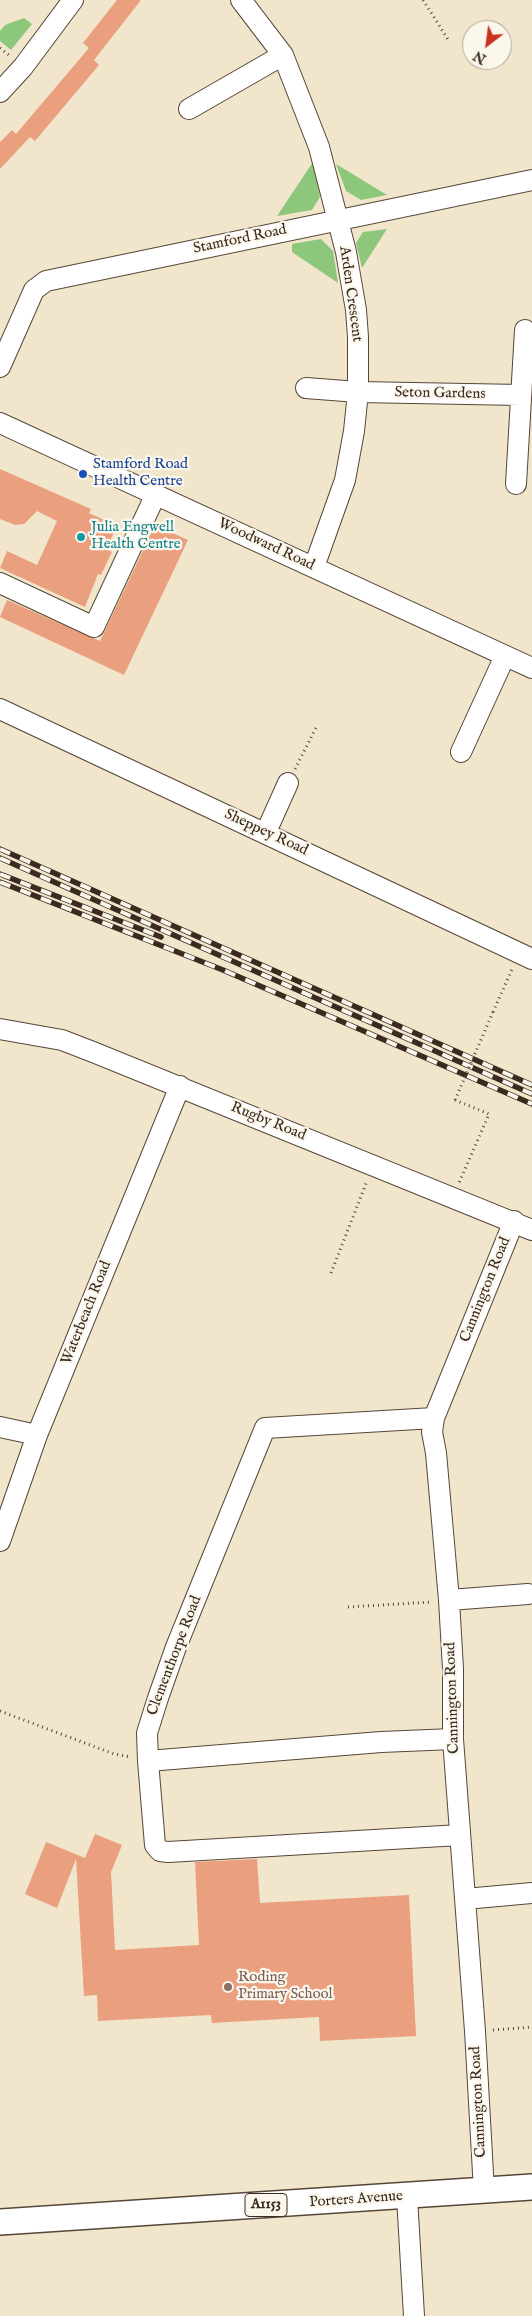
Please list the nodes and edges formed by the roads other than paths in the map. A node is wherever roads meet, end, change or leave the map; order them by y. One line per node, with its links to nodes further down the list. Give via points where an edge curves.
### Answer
1 (73, 0): 4 (street)
2 (241, 0): 3 (street, Arden Crescent)
3 (283, 55): 5 (street); 7 (street, Arden Crescent, via 319,147)
4 (0, 92)
5 (189, 109)
6 (532, 180): 7 (street, Stamford Road)
7 (337, 220): 9 (street, Stamford Road, via 46,281 34,290); 11 (street, Arden Crescent, via 356,310)
8 (524, 330): 12 (street)
9 (0, 367)
10 (306, 388): 11 (street, Seton Gardens)
11 (358, 392): 12 (street, Seton Gardens); 16 (street, Arden Crescent, via 345,480)
12 (521, 395): 14 (street)
13 (0, 422): 15 (street, Woodward Road)
14 (516, 484)
15 (156, 494): 16 (street, Woodward Road); 17 (street, via 94,627)
16 (314, 567): 18 (street, Woodward Road)
17 (0, 583)
18 (505, 656): 19 (street, Woodward Road); 21 (street)
19 (532, 668)
20 (0, 709): 23 (street, Sheppey Road)
21 (461, 752)
22 (288, 783): 23 (street)
23 (266, 832): 24 (street, Sheppey Road)
24 (526, 956)
25 (0, 1029): 26 (street, Rugby Road, via 62,1040)
26 (180, 1086): 27 (street, Rugby Road); 31 (street, Waterbeach Road)
27 (514, 1221): 28 (street, Rugby Road); 29 (street, Cannington Road)
28 (532, 1230)
29 (434, 1418): 34 (street, Cannington Road, via 432,1432); 36 (street, Clementhorpe Road, via 265,1428 158,1698 147,1733)
30 (0, 1427): 31 (street)
31 (37, 1435): 32 (street, Waterbeach Road)
32 (0, 1541)
33 (528, 1594): 34 (street)
34 (449, 1600): 35 (street, Cannington Road)
35 (453, 1739): 36 (street); 37 (street, Cannington Road)
36 (148, 1761): 37 (street, via 156,1845 160,1851)
37 (460, 1835): 39 (street, Cannington Road)
38 (532, 1893): 39 (street)
39 (464, 1899): 41 (street, Cannington Road)
40 (532, 2187): 41 (main road, Porters Avenue / A1153)
41 (484, 2191): 42 (main road, Porters Avenue / A1153)
42 (407, 2197): 43 (main road, Porters Avenue / A1153); 44 (street)
43 (0, 2222)
44 (414, 2316)

